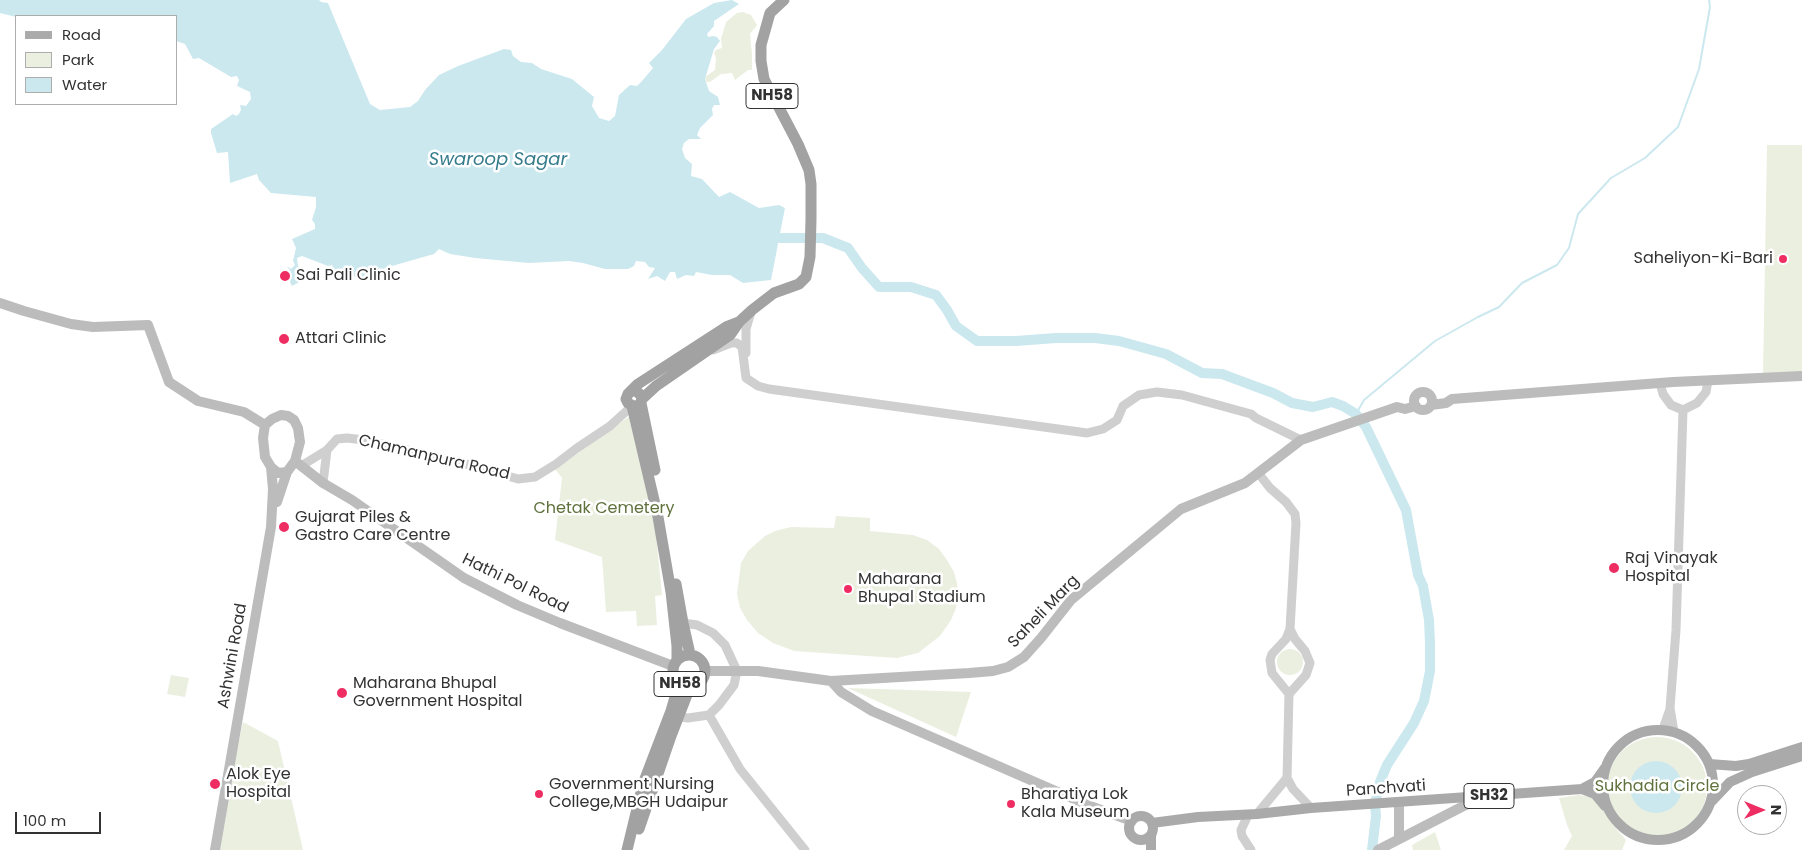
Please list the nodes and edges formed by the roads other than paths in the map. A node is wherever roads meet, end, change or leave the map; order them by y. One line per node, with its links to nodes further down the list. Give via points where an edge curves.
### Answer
1 (784, 0): 3 (highway, NH58, via 770,13 761,45 761,61 764,79 809,170 812,194 809,267 799,284 774,293)
2 (0, 303): 14 (main road, via 70,324 93,327 148,325 169,382 198,401 244,412)
3 (752, 310): 4 (highway, NH58); 8 (street, via 746,329 747,368)
4 (739, 322): 5 (highway, NH58, via 730,335); 12 (highway, NH58, via 638,384 632,391 639,393)
5 (701, 355): 8 (street, via 738,343 742,347 746,378); 12 (highway, NH58, via 656,386)
6 (1802, 376): 7 (main road)
7 (1708, 381): 9 (main road); 13 (street, via 1706,392 1697,403)
8 (751, 382): 15 (street, via 769,390 1087,433 1103,429 1117,420 1123,406 1140,395 1157,392 1182,395 1251,414)
9 (1660, 383): 10 (main road, via 1452,399 1445,395); 13 (street, via 1671,404)
10 (1430, 400): 11 (main road, via 1424,410 1419,409); 11 (main road, via 1420,392)
11 (1415, 402): 15 (main road, Saheli Marg, via 1405,409 1397,407)
12 (638, 403): 16 (street, Chamanpura Road, via 535,477 518,478 364,440 337,439); 23 (highway, NH58); 26 (highway, NH58, via 671,592 677,646)
13 (1683, 410): 33 (street, via 1676,630)
14 (265, 425): 17 (main road, via 281,415 294,420 298,428); 18 (main road, via 262,446)
15 (1306, 438): 20 (main road, Saheli Marg)
16 (327, 450): 17 (street, Chamanpura Road); 21 (street)
17 (301, 466): 19 (main road); 21 (main road, Hathi Pol Road)
18 (271, 467): 19 (main road, via 278,473); 22 (main road, Ashwini Road)
19 (286, 472): 22 (main road)
20 (1259, 474): 24 (street, via 1295,514); 30 (main road, Saheli Marg, via 1181,509 1071,600 1024,657 1008,667 969,673)
21 (323, 483): 26 (main road, Hathi Pol Road, via 464,578 568,627)
22 (271, 527): 55 (main road, Ashwini Road)
23 (683, 623): 25 (highway, NH58); 28 (street, via 714,633 725,644)
24 (1290, 629): 32 (street, via 1270,660 1272,673); 32 (street, via 1310,663 1306,675)
25 (690, 654): 26 (highway, NH58, via 683,655); 27 (highway, NH58, via 701,660)
26 (675, 663): 29 (highway, NH58, via 673,676)
27 (705, 671): 28 (main road, Saheli Marg); 31 (highway, NH58, via 701,682)
28 (737, 671): 30 (main road, Saheli Marg); 34 (street, via 734,685)
29 (676, 681): 31 (highway, NH58); 56 (highway, NH58, via 671,711 643,784)
30 (831, 681): 50 (main road, via 841,692 872,711 1090,806)
31 (690, 687): 35 (highway, NH58)
32 (1289, 694): 42 (street)
33 (1670, 708): 36 (street); 37 (street)
34 (709, 715): 35 (street); 58 (street, via 740,769)
35 (680, 716): 57 (highway, NH58)
36 (1663, 729): 37 (main road); 41 (main road, via 1636,734 1624,741 1613,752)
37 (1674, 732): 40 (main road, via 1691,740)
38 (1802, 747): 40 (main road, via 1749,764)
39 (1802, 756): 45 (main road, via 1730,782)
40 (1709, 764): 45 (main road, via 1713,777)
41 (1605, 768): 43 (main road, via 1595,782); 48 (main road, via 1602,788)
42 (1287, 778): 47 (street, via 1292,789); 49 (street)
43 (1582, 789): 44 (main road, Panchvati / SH32); 48 (main road, via 1595,794)
44 (1484, 796): 46 (main road, Panchvati / SH32); 53 (main road)
45 (1710, 802): 48 (main road, via 1695,826 1675,838 1662,840 1648,840 1630,833 1614,820)
46 (1398, 803): 47 (main road, Panchvati / SH32); 53 (main road)
47 (1311, 808): 49 (main road, Panchvati / SH32)
48 (1607, 808)
49 (1253, 814): 51 (main road, Panchvati / SH32); 60 (street, via 1241,830)
50 (1132, 821): 51 (main road, SH32, via 1142,816); 54 (main road, via 1130,832)
51 (1152, 823): 52 (main road)
52 (1151, 835): 54 (main road); 59 (main road)
53 (1397, 840): 61 (main road)
54 (1141, 845)
55 (215, 850)
56 (627, 850)
57 (633, 850)
58 (805, 850)
59 (1151, 850)
60 (1251, 850)
61 (1378, 850)

